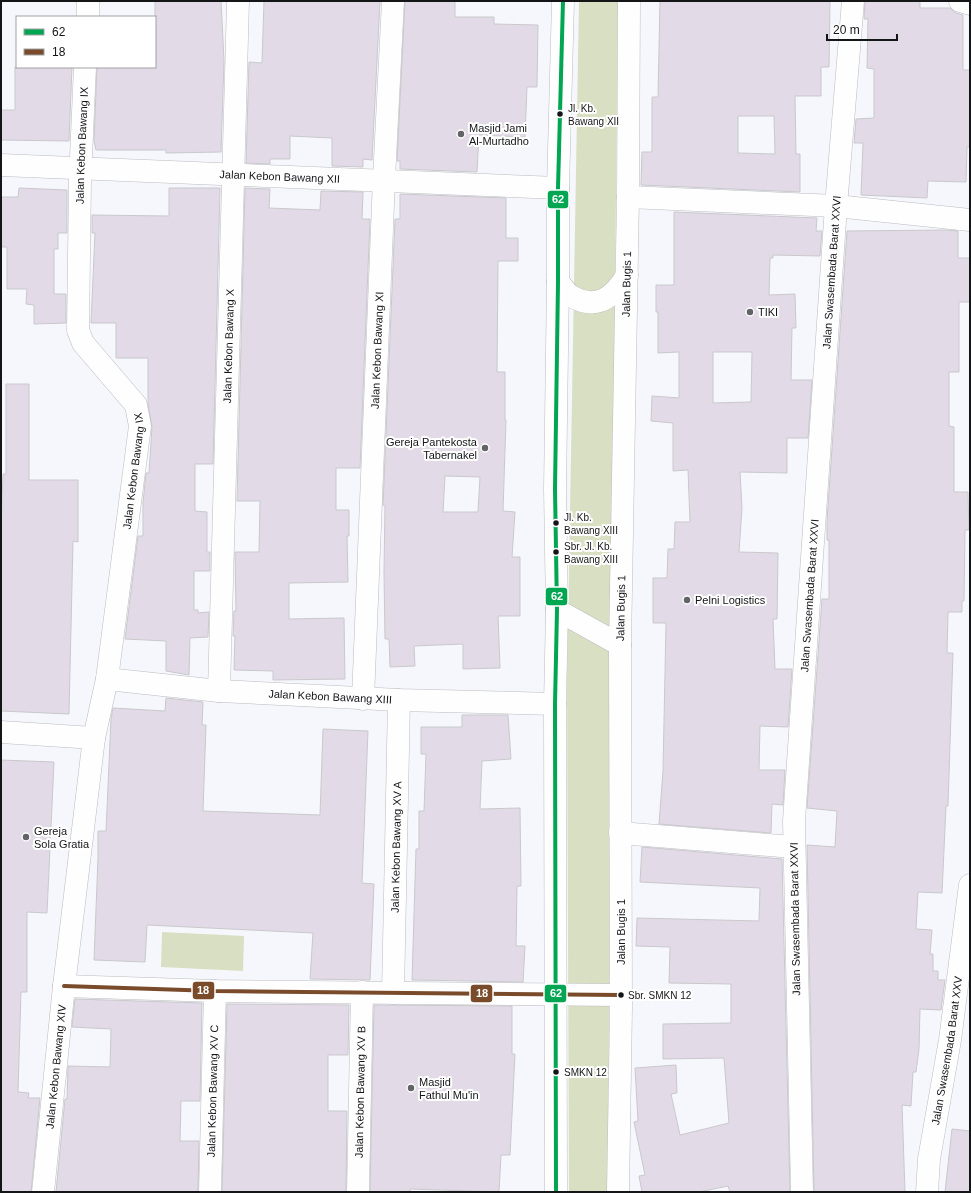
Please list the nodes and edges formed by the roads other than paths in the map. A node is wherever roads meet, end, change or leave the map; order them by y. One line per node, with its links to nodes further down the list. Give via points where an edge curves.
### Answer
1 (88, 1): 9 (street)
2 (238, 1): 13 (street, Jalan Kebon Bawang X)
3 (394, 1): 14 (street, Jalan Kebon Bawang XI)
4 (563, 1): 15 (street)
5 (629, 1): 16 (street, Jalan Bugis 1)
6 (853, 1): 17 (street, Jalan Swasembada Barat XXVI)
7 (960, 1): 8 (street)
8 (970, 4)
9 (88, 16)
10 (85, 68): 12 (street, Jalan Kebon Bawang IX)
11 (1, 164): 12 (street, Jalan Kebon Bawang XII)
12 (81, 169): 13 (street, Jalan Kebon Bawang XII); 23 (street, Jalan Kebon Bawang IX, via 78,330 83,343 136,405 140,426)
13 (233, 175): 14 (street, Jalan Kebon Bawang XII); 24 (street, Jalan Kebon Bawang X)
14 (384, 179): 15 (street, Jalan Kebon Bawang XII); 25 (street, Jalan Kebon Bawang XI)
15 (558, 188): 20 (street)
16 (628, 197): 17 (street); 19 (street, Jalan Bugis 1)
17 (836, 206): 18 (street); 31 (street, Jalan Swasembada Barat XXVI)
18 (970, 220)
19 (627, 275): 20 (street, via 618,290 604,300 586,302 570,295); 22 (street, Jalan Bugis 1)
20 (558, 282): 21 (street, via 555,489)
21 (557, 610): 22 (street); 27 (street)
22 (620, 645): 30 (street, Jalan Bugis 1)
23 (107, 679): 24 (street, Jalan Kebon Bawang XIII); 29 (street, Jalan Kebon Bawang XIV)
24 (218, 691): 25 (street, Jalan Kebon Bawang XIII)
25 (363, 699): 26 (street, Jalan Kebon Bawang XIII)
26 (399, 700): 27 (street, Jalan Kebon Bawang XIII); 36 (street, Jalan Kebon Bawang XV A)
27 (555, 704): 37 (street)
28 (1, 732): 29 (street)
29 (94, 738): 33 (street, Jalan Kebon Bawang XIV)
30 (620, 833): 31 (street); 38 (street, Jalan Bugis 1)
31 (793, 847): 44 (street, Jalan Swasembada Barat XXVI)
32 (970, 885): 45 (street, Jalan Swasembada Barat XXV, via 950,1040 929,1159)
33 (64, 986): 34 (street); 39 (street, Jalan Kebon Bawang XIV)
34 (215, 991): 35 (street); 40 (street, Jalan Kebon Bawang XV C)
35 (362, 992): 36 (street); 41 (street, Jalan Kebon Bawang XV B)
36 (393, 993): 37 (street)
37 (556, 995): 38 (street); 42 (street)
38 (621, 996): 43 (street, Jalan Bugis 1)
39 (43, 1192)
40 (210, 1192)
41 (358, 1192)
42 (556, 1192)
43 (618, 1192)
44 (802, 1192)
45 (926, 1192)

